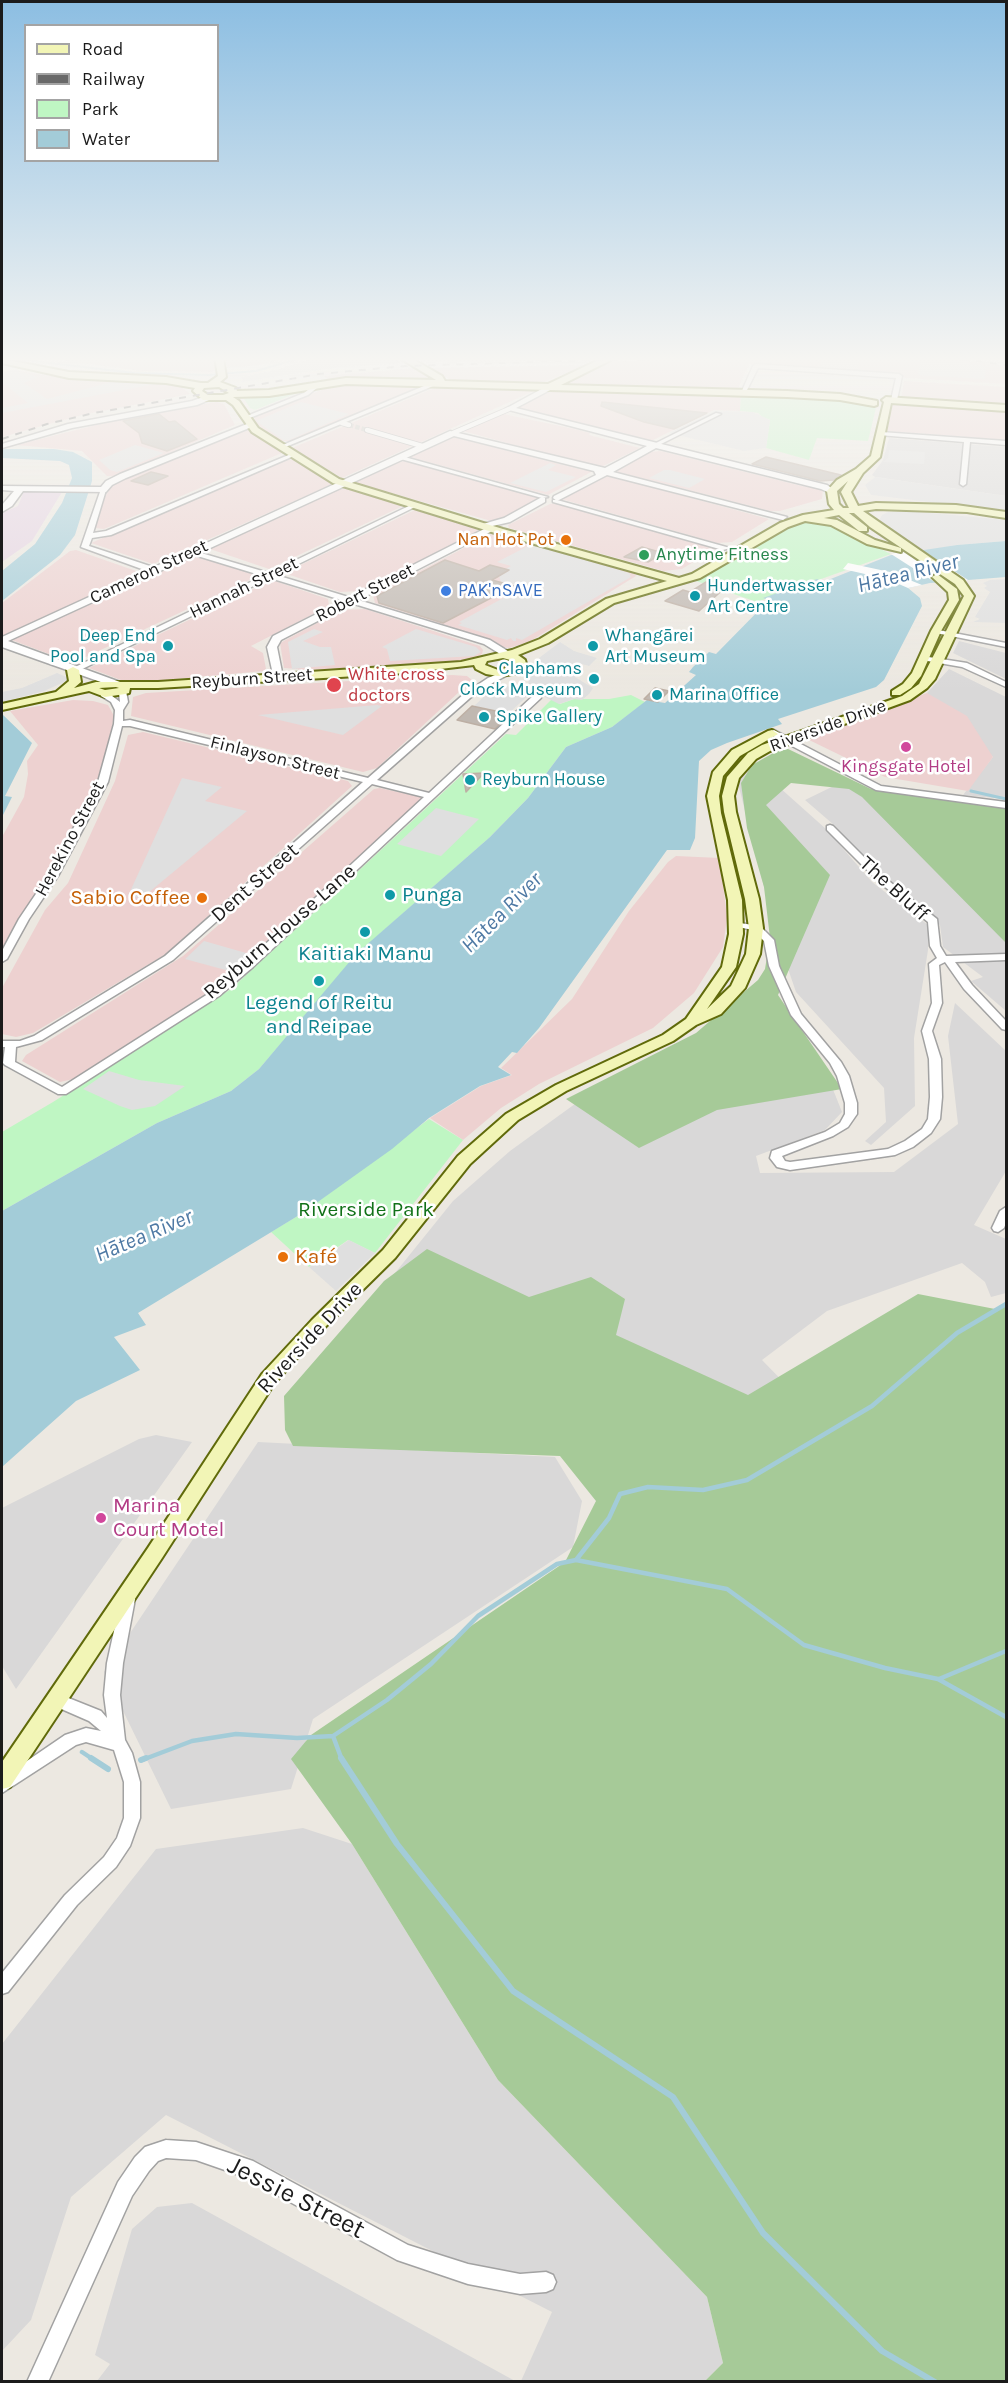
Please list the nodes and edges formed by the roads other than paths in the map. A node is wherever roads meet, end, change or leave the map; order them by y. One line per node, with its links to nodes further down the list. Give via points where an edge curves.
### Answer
1 (140, 468): 17 (street)
2 (262, 468): 32 (street, via 108,533)
3 (316, 468): 13 (main road)
4 (374, 468): 13 (street, Cameron Street)
5 (439, 468): 19 (street)
6 (588, 468): 12 (street)
7 (610, 468): 12 (street)
8 (742, 468): 18 (street, via 824,487)
9 (862, 468): 11 (main road)
10 (964, 468): 14 (street)
11 (859, 471): 18 (main road); 22 (main road, via 846,492)
12 (603, 472): 19 (street); 25 (street)
13 (342, 483): 21 (main road); 35 (street, Cameron Street)
14 (963, 484)
15 (2, 488): 16 (street)
16 (21, 488): 17 (street); 23 (street)
17 (103, 490): 32 (street)
18 (835, 497): 20 (main road); 22 (main road); 25 (main road); 27 (main road); 34 (main road, via 857,526)
19 (549, 499): 28 (street); 33 (street)
20 (822, 502)
21 (415, 505): 30 (main road); 38 (street, Hannah Street)
22 (852, 505): 24 (main road); 29 (main road)
23 (2, 509)
24 (965, 510): 26 (main road); 29 (main road, via 889,511 876,515)
25 (787, 513): 33 (main road)
26 (1006, 515)
27 (797, 520): 34 (main road, via 829,520); 40 (main road)
28 (506, 524): 30 (main road); 31 (main road)
29 (874, 525): 41 (main road)
30 (490, 527): 31 (main road); 43 (street, Robert Street)
31 (518, 535): 36 (main road)
32 (87, 536): 37 (street, via 85,547)
33 (726, 548): 39 (main road)
34 (898, 551): 41 (main road)
35 (194, 552): 37 (street, Cameron Street); 38 (street)
36 (636, 568): 39 (main road); 42 (main road, via 638,577)
37 (153, 570): 47 (street, Cameron Street)
38 (270, 575): 43 (street); 55 (street, Hannah Street)
39 (666, 577): 40 (main road); 42 (main road)
40 (681, 581): 44 (main road)
41 (953, 583): 45 (main road, Riverside Drive, via 954,600); 46 (main road, Riverside Drive, via 969,596)
42 (622, 591): 44 (main road)
43 (350, 600): 48 (street); 57 (street, Robert Street, via 274,640)
44 (610, 601): 49 (main road)
45 (936, 631): 46 (street); 51 (main road, Riverside Drive)
46 (950, 633): 50 (street); 52 (main road, Riverside Drive)
47 (9, 636): 55 (street, Reyburn Street, via 4,644)
48 (479, 640): 53 (street); 53 (street, via 491,644)
49 (544, 640): 53 (main road); 54 (main road)
50 (1006, 645)
51 (925, 657): 52 (street); 67 (main road, Riverside Drive, via 911,682 894,694)
52 (939, 659): 58 (street, via 969,666); 67 (main road, Riverside Drive, via 923,687 906,698)
53 (492, 662): 54 (main road, via 518,659); 56 (main road); 57 (main road, Reyburn Street); 60 (street)
54 (522, 665): 56 (main road)
55 (73, 670): 59 (street, Reyburn Street); 61 (street, Reyburn Street); 63 (main road, via 75,682 71,687)
56 (510, 672): 60 (street, Dent Street)
57 (278, 677): 59 (main road, Reyburn Street)
58 (1006, 685)
59 (121, 688): 61 (main road); 65 (street, Herekino Street, via 124,702)
60 (477, 688): 68 (street, Dent Street)
61 (98, 690): 63 (main road); 65 (street, via 116,701)
62 (538, 696): 69 (street, Reyburn House Lane)
63 (29, 701): 64 (main road)
64 (2, 706)
65 (119, 710): 66 (street, Herekino Street)
66 (118, 724): 68 (street, Finlayson Street, via 130,723); 75 (street, Herekino Street, via 103,782 53,876)
67 (779, 736): 70 (street, via 879,788); 72 (main road, Riverside Drive, via 736,753 723,766 715,786 715,813 735,900); 73 (main road, Riverside Drive, via 752,756 730,787 730,812)
68 (369, 781): 69 (street, Finlayson Street); 79 (street, Dent Street, via 169,958 38,1038)
69 (431, 796): 79 (street, Reyburn House Lane, via 229,984 62,1092 9,1063)
70 (1006, 806)
71 (830, 828): 76 (street, The Bluff, via 882,880 933,921 935,946)
72 (736, 924): 73 (street); 77 (main road, Riverside Drive, via 729,967)
73 (756, 928): 76 (street, via 769,940 774,966 796,1015 835,1062 851,1102 851,1114 844,1125 776,1154 781,1164 790,1166 891,1152 927,1131 934,1119 937,1076 927,1031 937,1003 934,964); 77 (main road, Riverside Drive, via 753,954 738,988 716,1011)
74 (1006, 957): 76 (street)
75 (2, 959)
76 (946, 960): 78 (street, The Bluff)
77 (691, 1022): 82 (main road, Riverside Drive, via 668,1038 561,1088 512,1117 481,1142 389,1254 268,1379)
78 (1006, 1027)
79 (6, 1045)
80 (1006, 1211): 81 (street)
81 (998, 1228)
82 (130, 1589): 83 (main road, Riverside Drive); 84 (street, via 112,1695)
83 (56, 1699): 84 (street, via 95,1716); 85 (main road, Riverside Drive)
84 (120, 1746): 86 (street, via 95,1736 71,1740); 87 (street, via 133,1797 132,1818 124,1841)
85 (2, 1780)
86 (2, 1786)
87 (2, 1986)
88 (546, 2282): 89 (street, Jessie Street, via 520,2284 468,2274 404,2253 246,2168 196,2151 165,2149 141,2164 124,2189)
89 (37, 2382)

